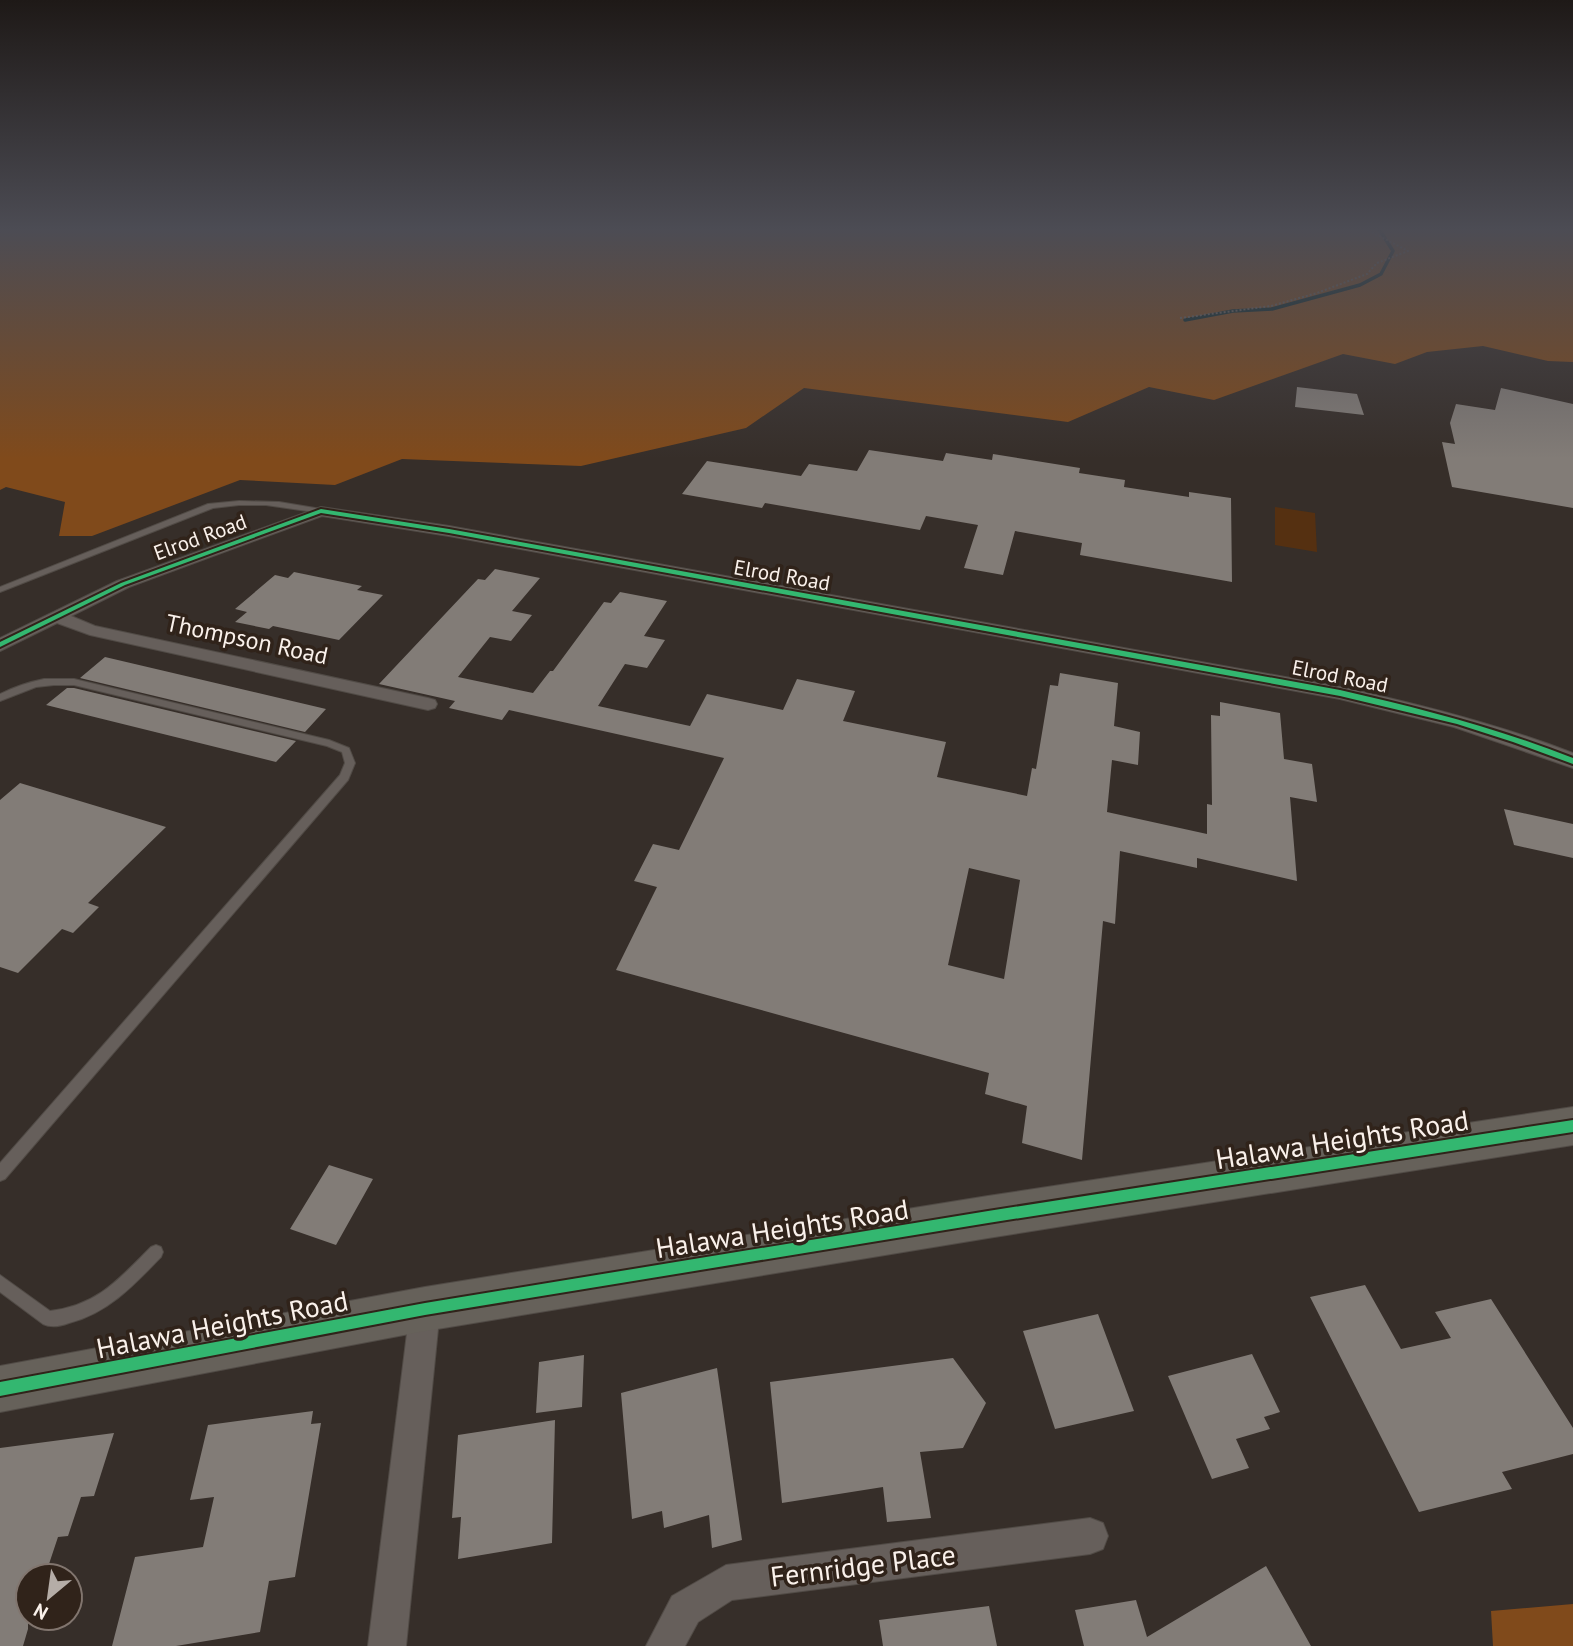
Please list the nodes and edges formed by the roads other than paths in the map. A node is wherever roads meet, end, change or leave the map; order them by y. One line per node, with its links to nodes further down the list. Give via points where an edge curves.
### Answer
1 (321, 511): 2 (lane, via 275,501 211,506); 3 (street, Elrod Road, via 123,584); 7 (street, Elrod Road, via 1340,693 1486,728)
2 (0, 590)
3 (57, 617): 4 (street, Elrod Road); 6 (street, Thompson Road, via 90,631)
4 (0, 645)
5 (0, 698): 9 (lane, via 47,680 74,681 329,743 346,750 350,763 344,777)
6 (428, 704)
7 (1573, 761)
8 (1573, 1126): 12 (street, Halawa Heights Road)
9 (0, 1174)
10 (156, 1252): 11 (lane, via 98,1305 73,1318 48,1319)
11 (0, 1283)
12 (425, 1309): 13 (street, Halawa Heights Road); 15 (street)
13 (0, 1389)
14 (1090, 1536): 16 (street, Fernridge Place, via 726,1583 685,1609)
15 (387, 1646)
16 (665, 1646)

